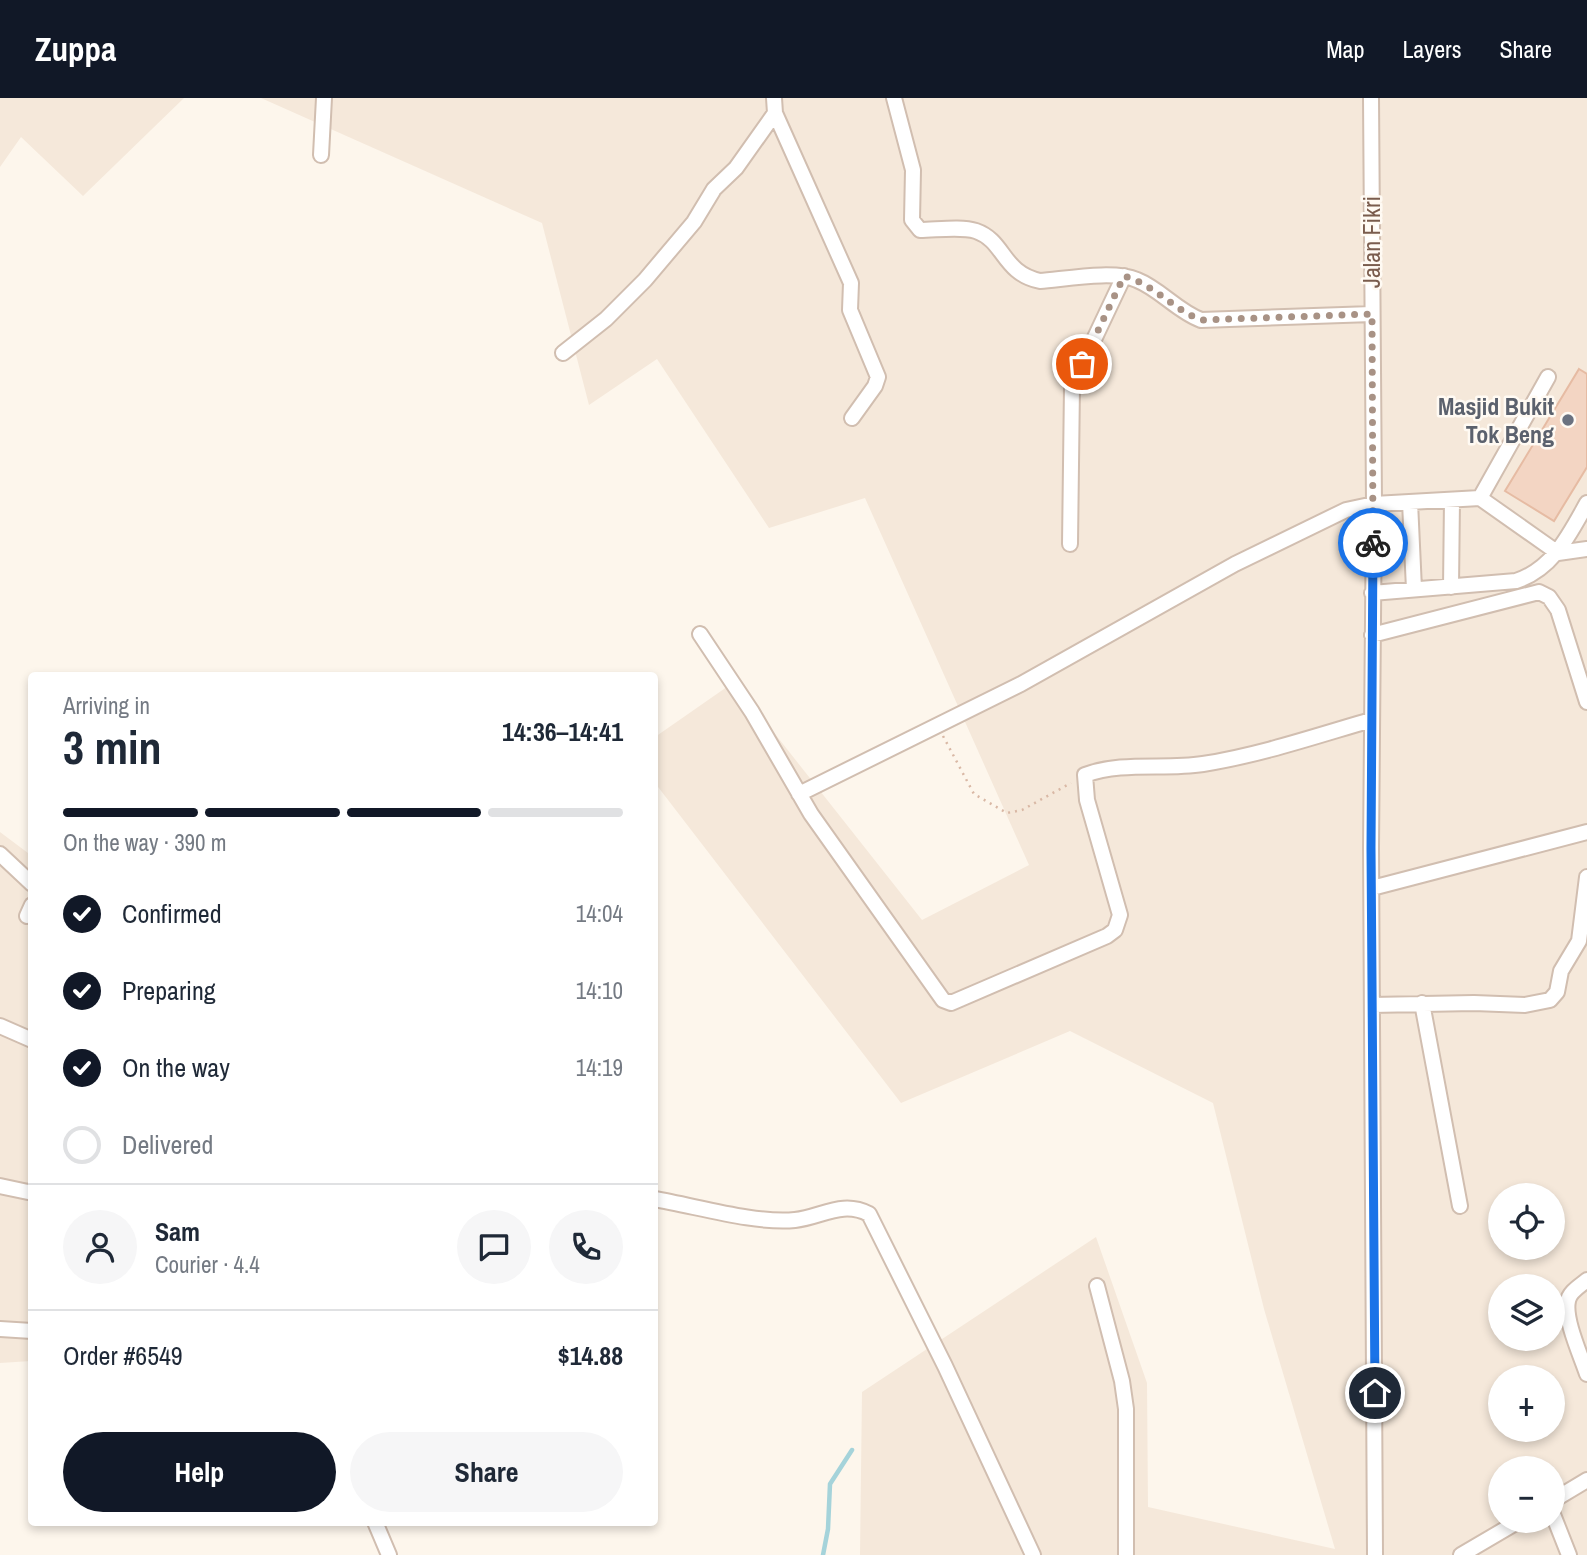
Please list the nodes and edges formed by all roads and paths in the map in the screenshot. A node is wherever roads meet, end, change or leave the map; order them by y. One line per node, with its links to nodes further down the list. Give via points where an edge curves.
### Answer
1 (324, 98): 5 (street)
2 (894, 98): 6 (street, via 913,170 912,220 920,230 975,230 990,239 1017,273 1040,281)
3 (1371, 98): 7 (street, Jalan Fikri)
4 (774, 105): 8 (street, via 736,168 714,189 694,222 645,280); 10 (street, via 851,283 850,310 878,377)
5 (321, 155)
6 (1124, 276): 7 (street, via 1139,280 1201,320); 16 (street, via 1072,386)
7 (1372, 314): 15 (street, Jalan Fikri)
8 (563, 353)
9 (1548, 377): 11 (street)
10 (852, 418)
11 (1480, 498): 12 (street); 18 (street)
12 (1452, 500): 13 (street); 19 (street)
13 (1410, 502): 15 (street); 20 (street)
14 (1587, 503): 18 (street)
15 (1374, 504): 21 (street, Jalan Fikri); 26 (street, via 1346,510 1235,564)
16 (1070, 544)
17 (1587, 549): 18 (street)
18 (1558, 553): 19 (street, via 1516,582)
19 (1451, 587): 20 (street)
20 (1414, 589): 21 (street)
21 (1372, 593): 23 (street, Jalan Fikri)
22 (700, 634): 28 (street)
23 (1372, 635): 24 (street, via 1539,592 1558,610); 25 (street, Jalan Fikri)
24 (1587, 702)
25 (1371, 720): 27 (street, via 1206,763 1113,767); 33 (street, Jalan Fikri)
26 (938, 727): 27 (path, via 974,794 1007,813); 28 (street)
27 (1085, 775): 28 (street, via 1087,800 1120,915 1115,930 951,1003 943,1000)
28 (799, 794)
29 (1586, 837): 33 (street)
30 (0, 854): 32 (street)
31 (1587, 877): 34 (street, via 1579,941 1550,1000 1525,1005)
32 (28, 880)
33 (1372, 888): 35 (street, Jalan Fikri)
34 (1422, 1003): 35 (street); 41 (street)
35 (1372, 1005): 55 (street, Jalan Fikri)
36 (0, 1026): 37 (street)
37 (28, 1038)
38 (0, 1186): 39 (street)
39 (28, 1192)
40 (658, 1200): 53 (street, via 769,1220 797,1220 834,1208 858,1208 869,1214 946,1366)
41 (1460, 1206)
42 (1587, 1280): 46 (street, via 1568,1300 1569,1319)
43 (1097, 1286): 54 (street, via 1126,1409)
44 (0, 1329): 45 (street)
45 (28, 1331)
46 (1587, 1374)
47 (1587, 1480): 48 (street)
48 (1565, 1493)
49 (377, 1526): 52 (street)
50 (1499, 1533): 56 (street)
51 (1560, 1533): 57 (street)
52 (389, 1555)
53 (1033, 1555)
54 (1126, 1555)
55 (1375, 1555)
56 (1462, 1555)
57 (1569, 1555)

